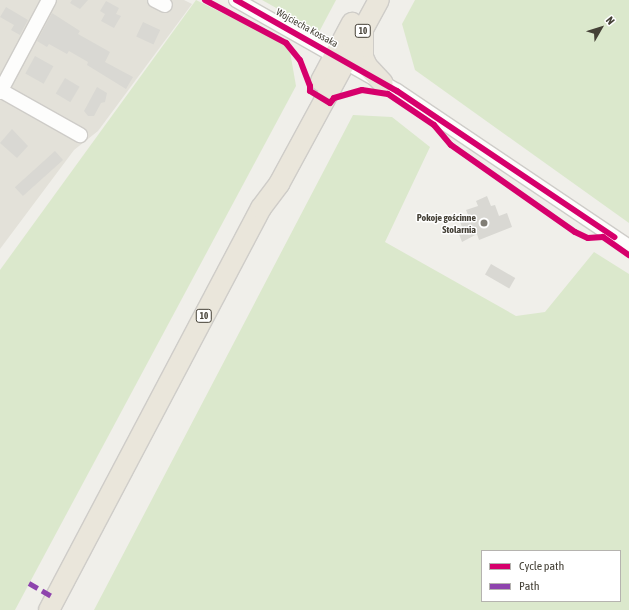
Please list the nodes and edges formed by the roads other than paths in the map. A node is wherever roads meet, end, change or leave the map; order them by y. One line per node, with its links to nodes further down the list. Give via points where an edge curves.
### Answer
1 (49, 0): 9 (street)
2 (236, 0): 6 (street, Wojciecha Kossaka)
3 (364, 0): 6 (highway, 10)
4 (379, 0): 5 (highway, 10)
5 (364, 30): 6 (highway, 10); 7 (highway, via 363,57)
6 (341, 58): 7 (street, Wojciecha Kossaka); 8 (highway, 10); 11 (highway, 10, via 271,179)
7 (378, 80): 8 (highway, via 352,73); 12 (street, Wojciecha Kossaka)
8 (335, 83): 11 (highway, 10, via 279,184)
9 (0, 90): 10 (street)
10 (80, 135)
11 (261, 208): 13 (highway, 10)
12 (629, 247)
13 (49, 610)

